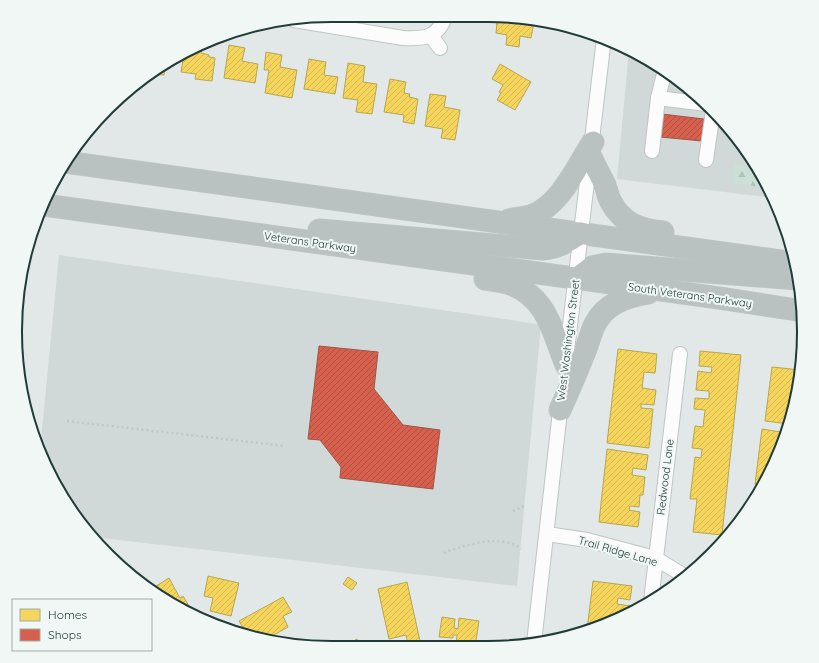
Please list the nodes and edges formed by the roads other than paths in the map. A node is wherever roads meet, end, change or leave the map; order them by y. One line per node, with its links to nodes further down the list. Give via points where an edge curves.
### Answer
1 (444, 22): 3 (street)
2 (312, 23): 3 (street, via 403,38 419,39)
3 (431, 36): 5 (street)
4 (603, 45): 10 (street, West Washington Street)
5 (440, 48)
6 (663, 77): 7 (street)
7 (658, 98): 8 (street); 11 (street)
8 (696, 103)
9 (713, 120): 12 (street)
10 (592, 149): 15 (highway, via 551,203 534,214); 17 (street, West Washington Street); 19 (highway, via 610,201 618,213 636,227)
11 (652, 151)
12 (706, 160)
13 (72, 163): 15 (highway)
14 (49, 206): 16 (highway, Veterans Parkway)
15 (492, 222): 17 (highway)
16 (216, 229): 17 (highway, via 292,228 543,249 564,244); 18 (highway, Veterans Parkway)
17 (582, 233): 20 (highway); 21 (street, West Washington Street)
18 (339, 246): 21 (highway, Veterans Parkway); 26 (highway, via 377,264 507,283 522,289 535,298 547,316)
19 (786, 250)
20 (789, 262)
21 (576, 279): 22 (highway, via 592,267 612,264); 23 (highway, South Veterans Parkway); 26 (street, West Washington Street)
22 (792, 279)
23 (661, 290): 24 (highway, South Veterans Parkway); 27 (highway, via 620,300 599,317)
24 (796, 310)
25 (680, 354): 29 (street, Redwood Lane)
26 (566, 365): 27 (street, West Washington Street)
27 (560, 410): 28 (street, West Washington Street)
28 (547, 534): 29 (street, Trail Ridge Lane, via 587,540); 32 (street, West Washington Street)
29 (655, 558): 30 (street, Trail Ridge Lane); 31 (street, Redwood Lane)
30 (680, 574)
31 (652, 594)
32 (535, 637)

